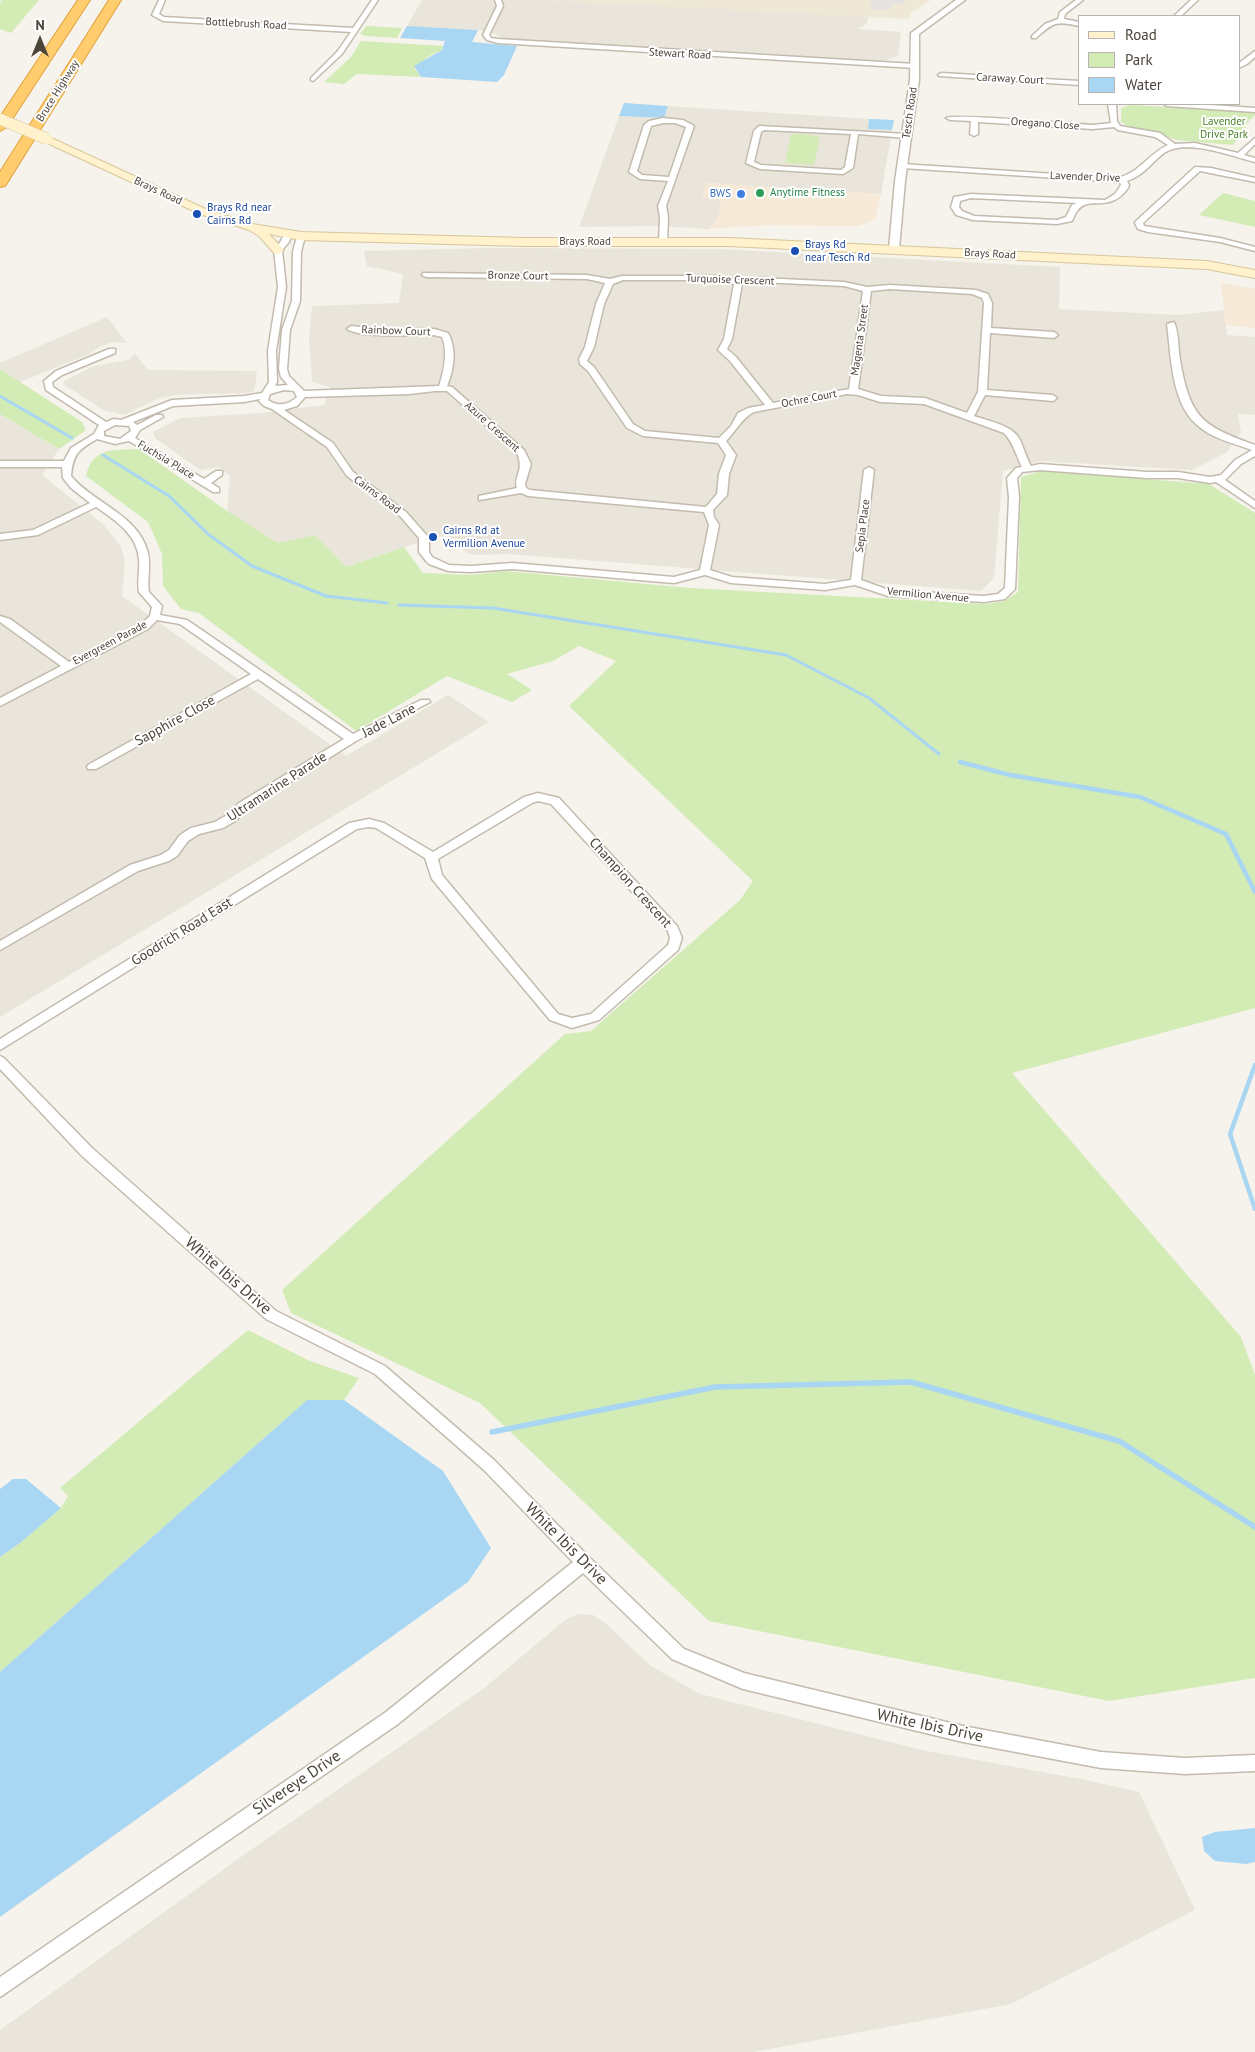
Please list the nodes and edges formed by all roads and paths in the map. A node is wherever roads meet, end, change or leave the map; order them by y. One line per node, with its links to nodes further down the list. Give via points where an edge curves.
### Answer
1 (84, 0): 27 (highway)
2 (115, 0): 39 (highway, Bruce Highway)
3 (162, 0): 12 (street, Bottlebrush Road, via 155,15 163,19)
4 (375, 0): 12 (street)
5 (498, 0): 15 (street, Stewart Road, via 500,6 486,34 498,42)
6 (961, 0): 15 (street, Tesch Road, via 916,32)
7 (1080, 0): 10 (street, via 1062,13)
8 (1195, 0): 9 (street)
9 (1178, 15)
10 (1061, 20): 11 (street); 13 (street, via 1047,25)
11 (1078, 24)
12 (356, 30): 18 (street, via 340,53)
13 (1034, 37)
14 (1255, 53): 16 (street)
15 (915, 66): 30 (street, Tesch Road)
16 (1240, 66)
17 (941, 75): 19 (street, Caraway Court, via 959,80)
18 (313, 79)
19 (1078, 83)
20 (1112, 105): 26 (street)
21 (1182, 105): 22 (street)
22 (1255, 110)
23 (950, 118): 25 (street, Oregano Close)
24 (0, 119): 43 (main road, Brays Road, bridge, via 204,212)
25 (975, 119): 26 (street, Oregano Close); 29 (street)
26 (1115, 126): 32 (street, Oregano Close, via 1157,135)
27 (0, 127)
28 (856, 132): 28 (street, via 849,168 845,171 750,164 758,131 762,128); 30 (street)
29 (974, 134)
30 (907, 136): 35 (street, Tesch Road)
31 (1255, 140): 33 (street)
32 (1174, 146): 33 (street, via 1201,147); 37 (street, Lavender Drive, via 1164,150 1138,175)
33 (1239, 156): 34 (street)
34 (1255, 160)
35 (902, 166): 37 (street, Lavender Drive); 49 (street, Tesch Road)
36 (672, 179): 36 (street, via 640,177 633,173 648,125 653,122 683,122 690,126); 47 (street, via 662,206)
37 (1122, 179): 41 (street, via 1124,187 1111,200)
38 (1255, 180): 50 (street, via 1198,170 1139,223 1148,230 1220,240)
39 (0, 183)
40 (1063, 200): 41 (street); 42 (street); 42 (street, via 966,196 957,199 955,207 968,217 1057,222 1069,219)
41 (1085, 202): 42 (street)
42 (1075, 207)
43 (250, 227): 44 (main road, Brays Road); 51 (main road, via 263,234)
44 (288, 234): 45 (main road, Brays Road); 51 (street)
45 (301, 236): 46 (main road, Brays Road); 48 (street)
46 (341, 238): 47 (main road, Brays Road); 48 (main road, via 303,245)
47 (663, 242): 49 (main road, Brays Road)
48 (298, 249): 68 (street, via 296,301 286,330 283,369)
49 (894, 249): 52 (main road, Brays Road)
50 (1255, 249)
51 (278, 250): 67 (street, via 282,287 272,351 273,382)
52 (1193, 265): 53 (main road, Brays Road); 55 (main road, Brays Road)
53 (1255, 274)
54 (426, 275): 56 (street, Bronze Court, via 587,277)
55 (1255, 279)
56 (610, 282): 57 (street, Turquoise Crescent, via 622,278 716,278); 80 (street, via 590,337 590,348 582,362 591,369 635,430)
57 (738, 282): 58 (street, Turquoise Crescent, via 844,284); 71 (street, via 728,339 722,350 734,359)
58 (867, 290): 61 (street, Turquoise Crescent, via 890,287 973,292 985,296 988,303); 65 (street, Magenta Street)
59 (1171, 324): 81 (street, via 1177,368 1192,415 1209,429)
60 (351, 330): 64 (street, Rainbow Court, via 445,335 448,340 448,374)
61 (987, 330): 62 (street); 66 (street, Turquoise Crescent)
62 (1054, 335)
63 (112, 351): 75 (street, via 58,373 48,381 49,388)
64 (442, 388): 68 (street); 90 (street, Azure Crescent, via 459,397 521,452 526,464 520,484)
65 (853, 391): 71 (street, Ochre Court); 72 (street, Ochre Court, via 880,399 925,401)
66 (982, 392): 69 (street); 72 (street, Turquoise Crescent)
67 (265, 394): 68 (street, via 280,388); 70 (street, via 263,401); 73 (street, via 244,399 179,402)
68 (298, 395): 70 (street, via 287,406); 74 (street)
69 (1053, 398)
70 (271, 406): 74 (street, Cairns Road); 76 (street, via 184,408)
71 (771, 406): 80 (street, Ochre Court, via 742,415 735,428)
72 (970, 416): 84 (street, Ochre Court, via 1012,434)
73 (124, 422): 75 (street); 76 (street)
74 (298, 424): 96 (street, Cairns Road, via 330,445 350,474 403,514 424,538 424,552 429,559 448,568 512,566 674,580)
75 (105, 425): 77 (street)
76 (136, 429): 78 (street)
77 (98, 435): 79 (street); 83 (street, via 73,450)
78 (128, 438): 79 (street); 88 (street, Fuchsia Place)
79 (108, 441): 83 (street)
80 (721, 441): 94 (street, via 731,456 725,470 722,495)
81 (1255, 450): 87 (street)
82 (0, 464): 83 (street)
83 (67, 464): 92 (street, Evergreen Parade, via 66,476 73,487)
84 (1027, 467): 87 (street); 97 (street, Vermilion Avenue, via 1012,478 1010,589 1001,597 984,600 888,593)
85 (869, 470): 97 (street, Sepia Place)
86 (219, 473): 88 (street, Fuchsia Place)
87 (1218, 479): 93 (street)
88 (204, 482): 89 (street, Fuchsia Place)
89 (216, 490)
90 (522, 490): 91 (street); 94 (street, via 538,495)
91 (482, 498)
92 (97, 503): 95 (street, via 35,533); 98 (street, Evergreen Parade, via 129,528 141,546 146,566 144,594 157,606)
93 (1255, 505)
94 (708, 510): 96 (street, via 714,525)
95 (0, 537)
96 (705, 572): 97 (street, Vermilion Avenue, via 731,580 825,587)
97 (856, 582)
98 (155, 617): 100 (street, Evergreen Parade, via 144,627); 101 (street, via 183,622)
99 (0, 619): 100 (street, via 6,620)
100 (68, 666): 103 (street, Evergreen Parade)
101 (259, 674): 104 (street); 105 (street, Sapphire Close)
102 (425, 702): 104 (street, Jade Lane)
103 (0, 703)
104 (352, 740): 107 (street, Ultramarine Parade, via 243,806 219,825 195,831 165,858 134,868)
105 (92, 767)
106 (431, 858): 106 (street, Champion Crescent, via 436,876 554,1017 572,1023 595,1017 674,947 673,929 555,801 538,797 528,800); 108 (street, Goodrich Road East, via 386,827 366,822 353,826)
107 (0, 946)
108 (0, 1045)
109 (0, 1061): 110 (street, White Ibis Drive, via 86,1152 271,1315 380,1370 489,1465)
110 (584, 1563): 111 (street, White Ibis Drive, via 678,1654 743,1682 964,1734 1101,1760 1185,1766); 112 (street, Silvereye Drive, via 392,1718)
111 (1255, 1763)
112 (0, 1988)

